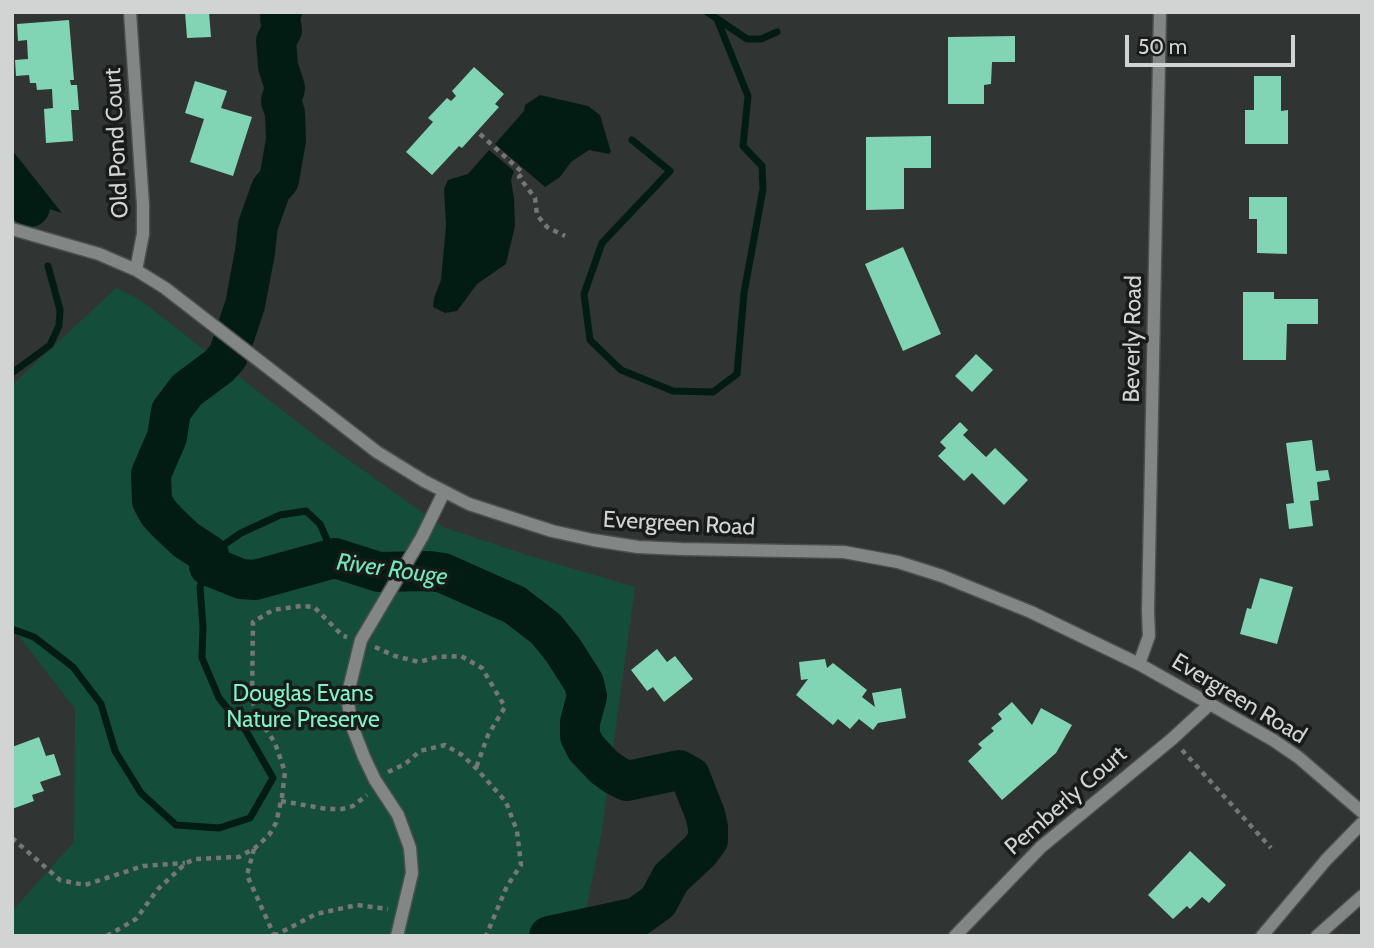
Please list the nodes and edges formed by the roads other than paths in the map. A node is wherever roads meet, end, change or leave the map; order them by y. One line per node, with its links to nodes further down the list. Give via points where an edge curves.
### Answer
1 (130, 12): 4 (street, Old Pond Court, via 144,205)
2 (1160, 12): 6 (street, Beverly Road, via 1149,636)
3 (12, 229): 4 (street, Evergreen Road, via 99,254)
4 (136, 270): 5 (street, Evergreen Road, via 377,452)
5 (444, 492): 6 (street, Evergreen Road, via 497,514 638,547 844,552 898,562 1031,612); 11 (street, via 361,640 347,697 352,726 410,848 412,873)
6 (1139, 664): 7 (street, Evergreen Road)
7 (1210, 704): 8 (street, Evergreen Road, via 1298,757); 12 (street, Pemberly Court, via 1041,847)
8 (1362, 812)
9 (1362, 823): 13 (street)
10 (1362, 896): 14 (street)
11 (397, 936)
12 (955, 936)
13 (1262, 936)
14 (1317, 936)

